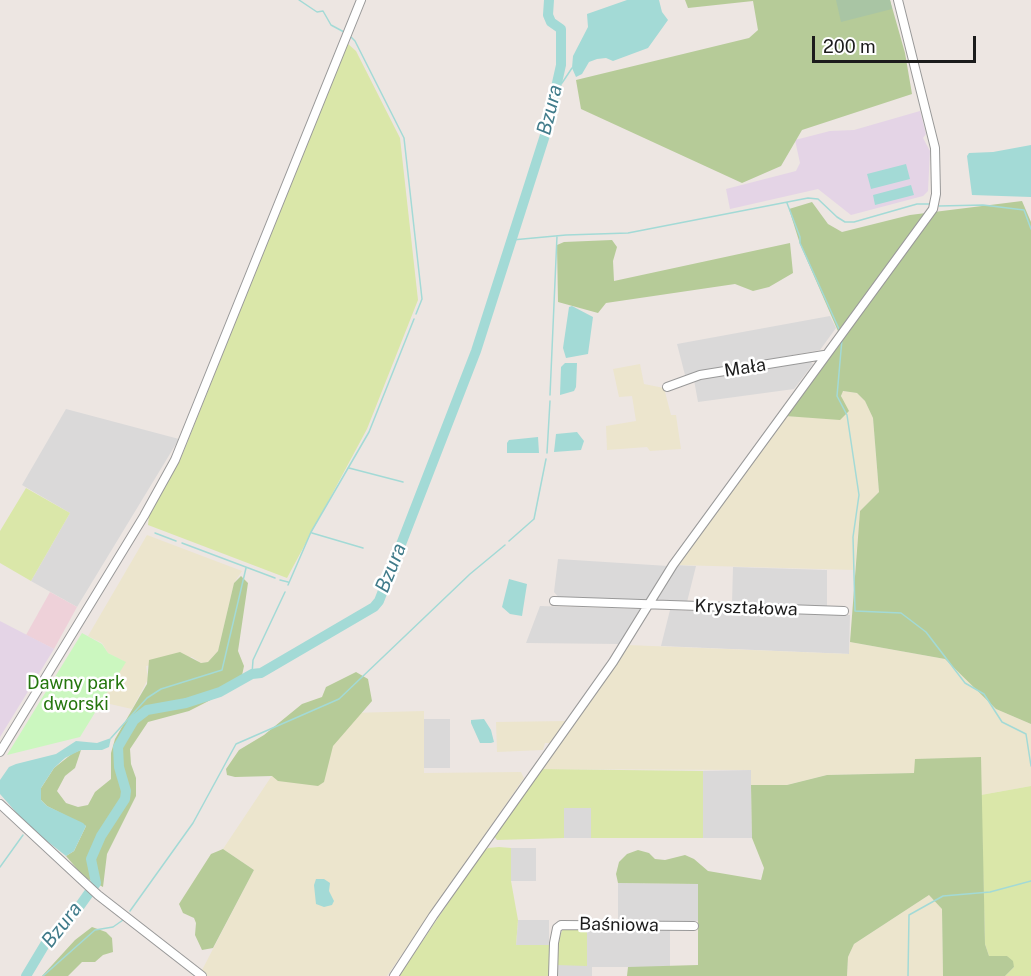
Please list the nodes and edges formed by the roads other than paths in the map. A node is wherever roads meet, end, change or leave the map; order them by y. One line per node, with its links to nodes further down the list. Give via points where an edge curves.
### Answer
1 (361, 0): 8 (street, via 175,459 132,537)
2 (898, 0): 3 (street, via 935,148 934,203)
3 (824, 355): 4 (street, Mała, via 700,375); 6 (street)
4 (667, 387)
5 (554, 602): 6 (street, Kryształowa)
6 (648, 605): 7 (street, Kryształowa); 12 (street, via 613,662)
7 (844, 611)
8 (0, 752)
9 (0, 804): 11 (street, via 87,886)
10 (694, 926): 13 (street, Baśniowa, via 561,925 554,943)
11 (202, 976)
12 (394, 976)
13 (553, 976)

